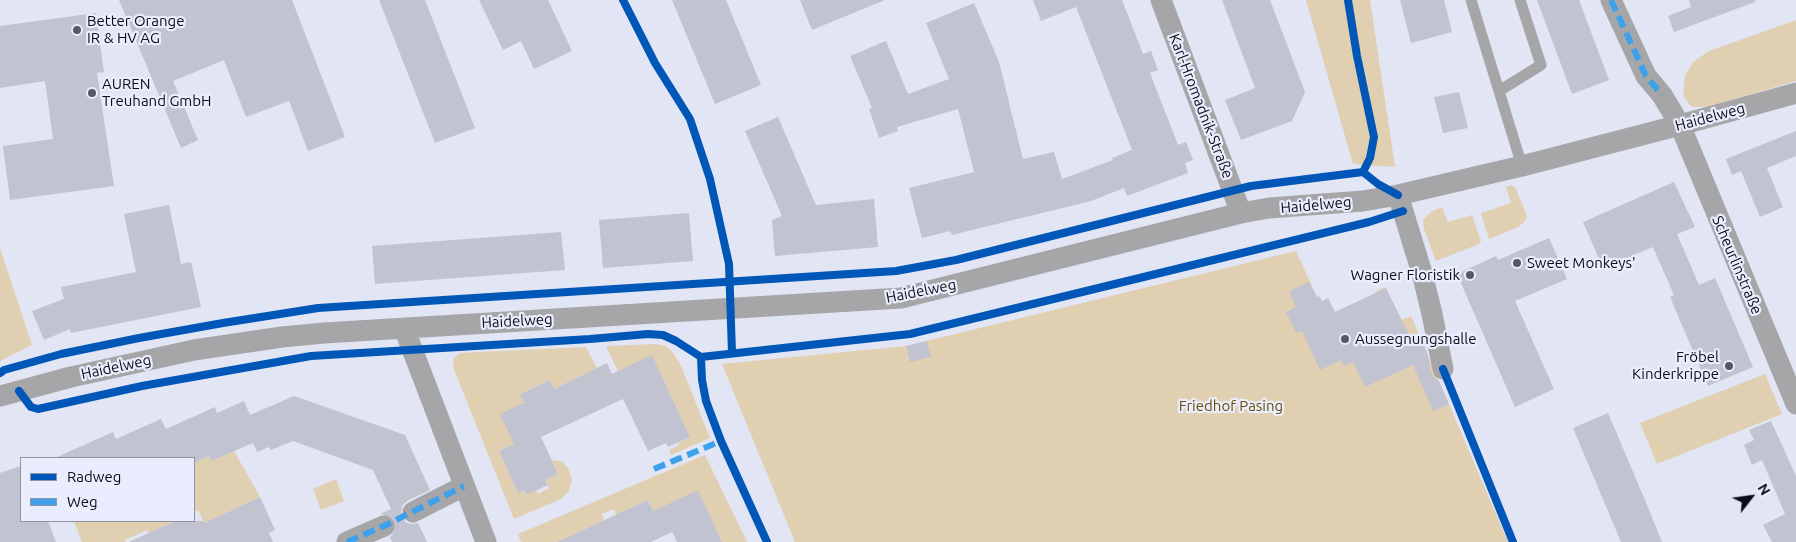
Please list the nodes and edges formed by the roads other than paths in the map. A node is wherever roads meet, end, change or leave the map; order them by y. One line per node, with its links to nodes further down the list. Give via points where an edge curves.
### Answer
1 (1161, 0): 10 (street, Karl-Hromadnik-Straße)
2 (1471, 0): 5 (lane)
3 (1520, 0): 5 (lane, via 1541,66)
4 (1611, 0): 7 (street, Scheurlinstraße, via 1646,76)
5 (1499, 91): 8 (lane)
6 (1796, 93): 7 (street, Haidelweg)
7 (1680, 125): 8 (street, Haidelweg); 14 (street, Scheurlinstraße)
8 (1522, 166): 9 (street, Haidelweg)
9 (1398, 195): 10 (street, Haidelweg); 12 (street, via 1422,273)
10 (1242, 213): 11 (street, Haidelweg, via 901,298)
11 (404, 328): 13 (street, Haidelweg, via 282,337 194,350); 15 (street)
12 (1443, 369)
13 (0, 396)
14 (1796, 404)
15 (464, 486): 16 (street); 19 (street)
16 (412, 512)
17 (384, 526): 18 (street)
18 (347, 542)
19 (486, 542)

